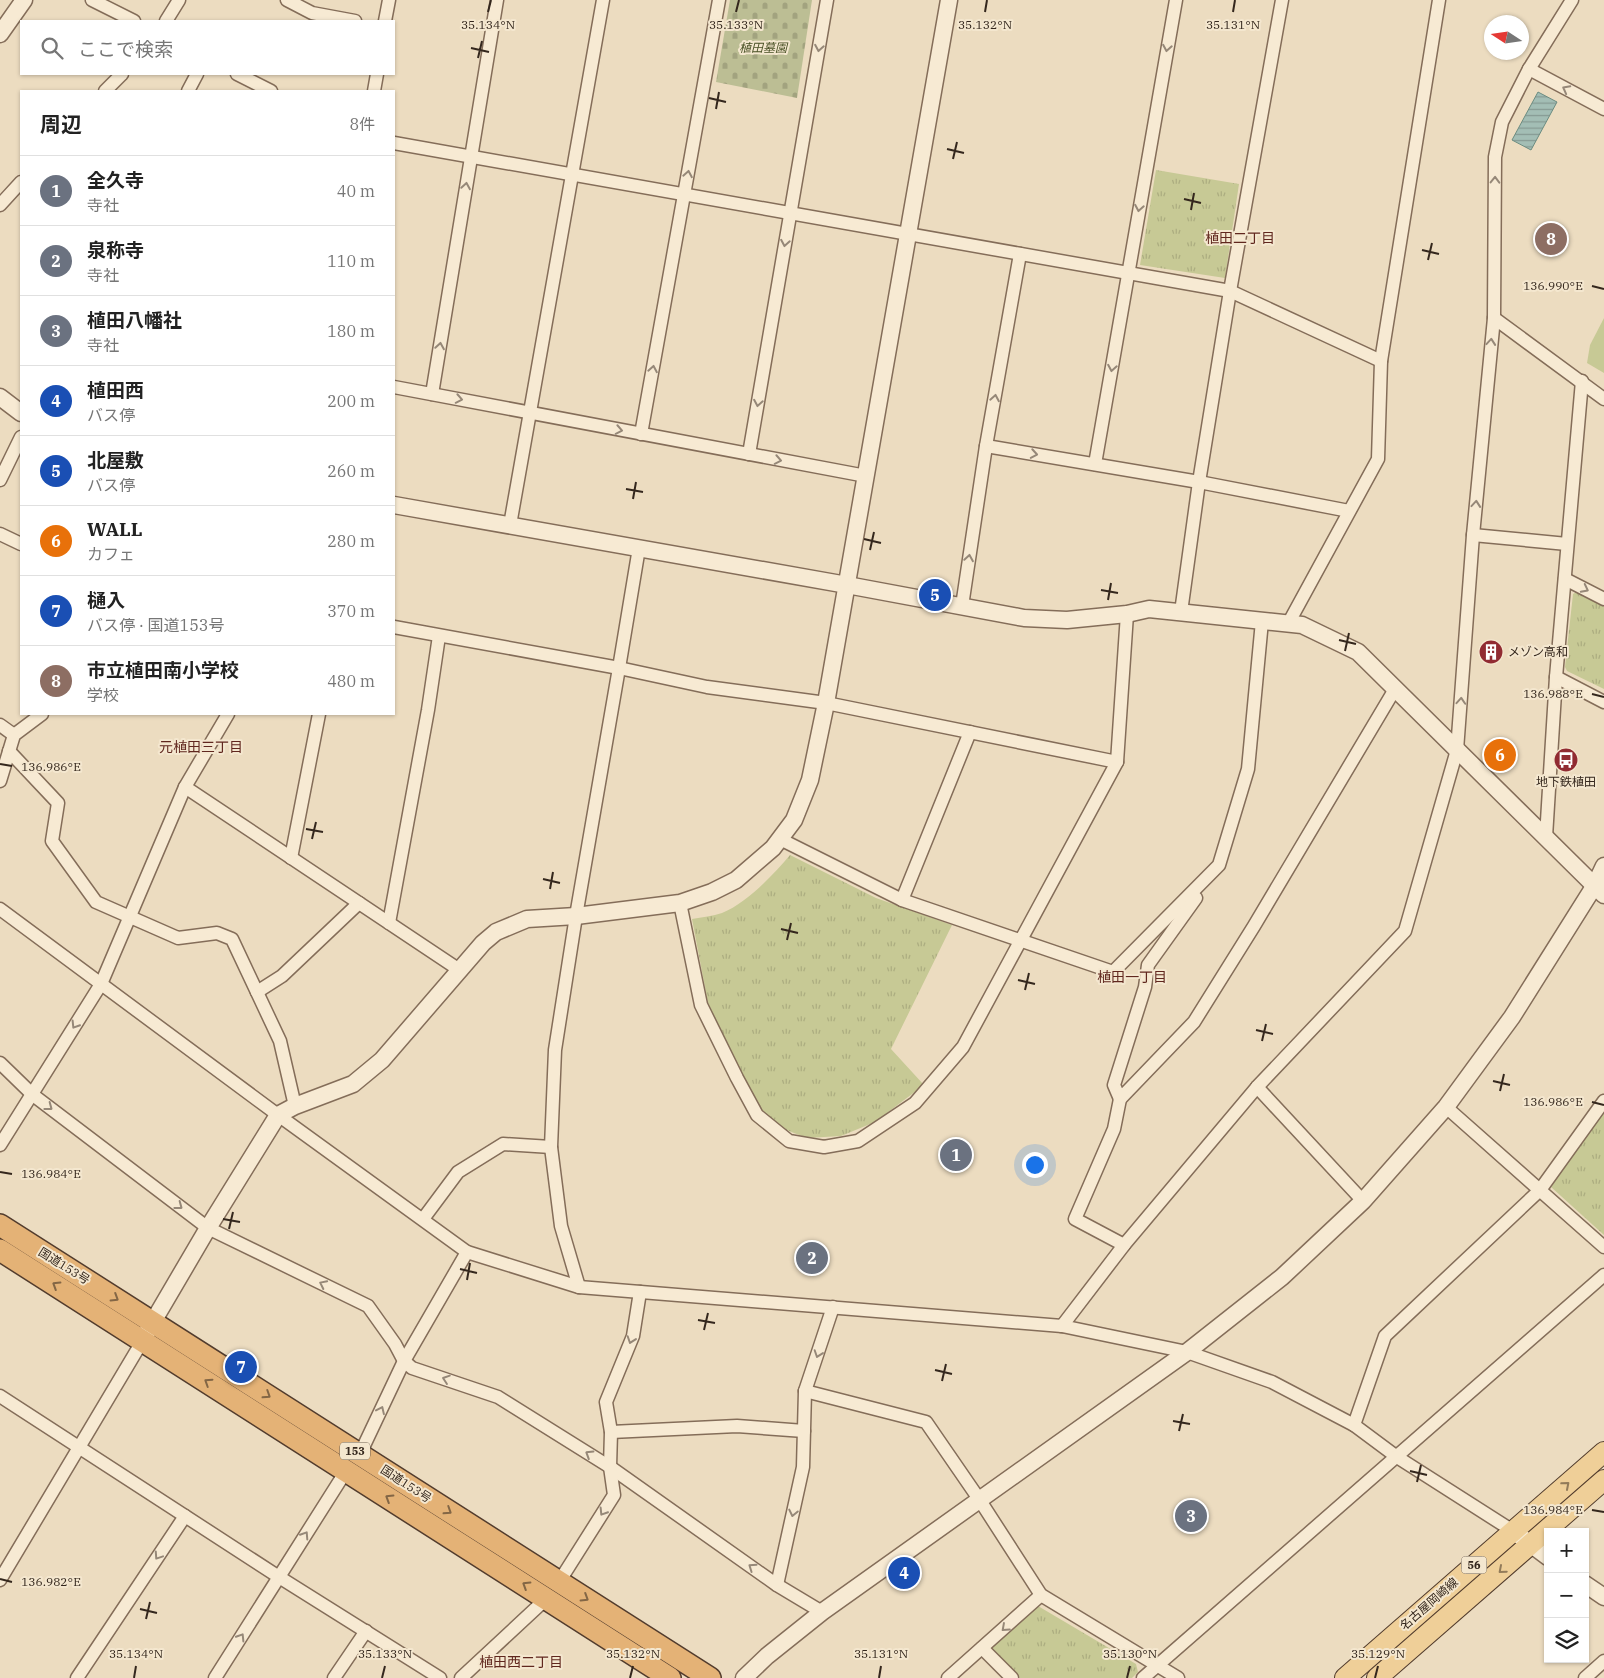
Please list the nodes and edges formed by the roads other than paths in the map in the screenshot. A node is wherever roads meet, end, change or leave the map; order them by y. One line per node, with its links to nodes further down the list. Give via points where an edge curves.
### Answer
1 (24, 0): 19 (street)
2 (92, 0): 15 (street)
3 (179, 0): 16 (street)
4 (287, 0): 17 (street, via 312,13)
5 (389, 0): 18 (street)
6 (497, 0): 31 (street)
7 (603, 0): 32 (street)
8 (719, 0): 34 (street, one-way to 8)
9 (828, 0): 36 (street, one-way to 36)
10 (949, 0): 37 (street)
11 (1176, 0): 39 (street, one-way to 39)
12 (1282, 0): 40 (street)
13 (1438, 0): 42 (street)
14 (1572, 0): 20 (street)
15 (132, 20)
16 (167, 20)
17 (350, 20)
18 (385, 20)
19 (0, 34)
20 (1529, 68): 29 (street, one-way to 20); 41 (street, one-way to 20, via 1495,157 1502,122)
21 (121, 75): 25 (street)
22 (196, 75): 26 (street)
23 (239, 75): 27 (street)
24 (376, 75): 28 (street)
25 (106, 90)
26 (189, 90)
27 (269, 90)
28 (374, 90)
29 (1604, 109)
30 (395, 143): 31 (street)
31 (471, 157): 32 (street); 45 (street, one-way to 31)
32 (572, 175): 34 (street); 49 (street)
33 (20, 183): 35 (street)
34 (684, 194): 36 (street); 50 (street, one-way to 34)
35 (0, 205)
36 (790, 214): 37 (street); 53 (street, one-way to 53)
37 (908, 234): 38 (street); 55 (street)
38 (1020, 254): 39 (street); 52 (street, one-way to 38)
39 (1128, 273): 40 (street); 54 (street, one-way to 54)
40 (1230, 291): 42 (street); 57 (street)
41 (1494, 318): 43 (street); 62 (street, one-way to 41)
42 (1381, 361): 59 (street, via 1378,459)
43 (1582, 381): 47 (street); 64 (street)
44 (395, 387): 45 (street)
45 (432, 394): 49 (street, one-way to 49)
46 (0, 396): 48 (street)
47 (1604, 399)
48 (20, 411)
49 (530, 413): 50 (street, one-way to 50); 60 (street)
50 (641, 434): 53 (street)
51 (20, 439): 56 (street)
52 (986, 446): 54 (street, one-way to 54); 69 (street, one-way to 52)
53 (749, 454): 55 (street, one-way to 55)
54 (1095, 464): 57 (street)
55 (866, 476): 67 (street)
56 (0, 480)
57 (1199, 482): 59 (street); 70 (street)
58 (395, 505): 60 (street)
59 (1349, 511): 73 (street)
60 (510, 525): 65 (street)
61 (0, 534): 63 (street)
62 (1473, 535): 64 (street); 87 (street, one-way to 62)
63 (20, 544)
64 (1567, 544): 66 (street)
65 (638, 548): 67 (street); 76 (street)
66 (1565, 580): 68 (street, one-way to 68); 77 (street)
67 (847, 585): 69 (street); 80 (street)
68 (1604, 599)
69 (962, 606): 71 (street, via 1024,618 1067,620)
70 (1181, 612): 71 (street, via 1149,609); 72 (street)
71 (1127, 614): 89 (street)
72 (1262, 621): 73 (street); 95 (street, via 1248,769)
73 (1288, 624): 78 (street, via 1302,625 1358,652)
74 (395, 627): 75 (street)
75 (439, 636): 76 (street); 104 (street)
76 (619, 668): 80 (street, via 707,687); 103 (street)
77 (1556, 677): 79 (street); 92 (street)
78 (1395, 688): 87 (street); 112 (street, via 1194,1022)
79 (1604, 702)
80 (826, 703): 85 (street); 93 (street, via 810,780 794,820)
81 (41, 715): 86 (street)
82 (227, 715): 91 (street)
83 (319, 715): 94 (street)
84 (0, 725): 86 (street)
85 (970, 732): 89 (street); 98 (street)
86 (14, 735): 88 (street)
87 (1457, 750): 92 (street); 110 (street, via 1406,931)
88 (9, 751): 90 (street); 102 (street, via 58,803 52,841 96,902)
89 (1117, 762): 105 (street)
90 (0, 781)
91 (186, 787): 94 (street); 102 (street)
92 (1546, 837): 97 (street)
93 (780, 839): 98 (street); 100 (street, via 736,880)
94 (291, 858): 99 (street)
95 (1219, 865): 105 (street, via 1113,972); 112 (street, via 1148,964 1145,987 1114,1085)
96 (1604, 866): 97 (street)
97 (1599, 890): 115 (street)
98 (902, 900): 105 (street)
99 (359, 903): 104 (street); 108 (street, via 282,976)
100 (680, 903): 103 (street); 105 (street, via 701,1005 757,1115 789,1141 824,1147 858,1141 914,1103 963,1047)
101 (0, 909): 107 (street)
102 (129, 916): 107 (street); 108 (street, via 178,938 217,933 232,939)
103 (576, 916): 106 (street, via 527,919 496,932); 118 (street, via 555,1050)
104 (389, 923): 106 (street)
105 (1020, 940)
106 (461, 971): 114 (street, via 382,1060 353,1084)
107 (101, 984): 111 (street, one-way to 111); 116 (street)
108 (257, 992): 114 (street, via 280,1041)
109 (0, 1063): 111 (street)
110 (1257, 1087): 120 (street); 124 (street)
111 (33, 1095): 117 (street); 123 (street, one-way to 123)
112 (1120, 1099): 124 (street, via 1114,1129 1075,1220)
113 (1604, 1102): 119 (street)
114 (295, 1106): 116 (street)
115 (1446, 1107): 119 (street); 120 (street)
116 (278, 1115): 121 (street); 123 (street)
117 (0, 1145)
118 (551, 1147): 121 (street, via 503,1144 458,1172); 129 (street, via 562,1226)
119 (1540, 1190): 125 (street); 139 (street, via 1385,1336)
120 (1363, 1201): 135 (street, via 1282,1278)
121 (423, 1219): 127 (street)
122 (0, 1225): 132 (highway, 国道153号 / 153, one-way to 132)
123 (208, 1228): 132 (street); 136 (street, one-way to 123, via 368,1306)
124 (1124, 1245): 133 (street)
125 (1604, 1247)
126 (0, 1250): 134 (highway, 国道153号 / 153, one-way to 126)
127 (467, 1252): 129 (street); 136 (street)
128 (1604, 1275): 145 (street)
129 (579, 1287): 130 (street)
130 (640, 1292): 131 (street); 141 (street, one-way to 141, via 633,1336 606,1402)
131 (833, 1307): 133 (street); 137 (street, one-way to 137)
132 (153, 1322): 134 (street); 144 (highway, 国道153号 / 153, one-way to 144)
133 (1062, 1326): 135 (street)
134 (143, 1340): 142 (street); 147 (highway, 国道153号 / 153, one-way to 134)
135 (1187, 1352): 139 (street, via 1272,1382); 149 (street)
136 (404, 1361): 144 (street, one-way to 136); 146 (street, one-way to 136, via 498,1397 412,1368)
137 (805, 1391): 140 (street); 149 (street, via 926,1422)
138 (0, 1396): 142 (street)
139 (1354, 1425): 145 (street)
140 (804, 1431): 141 (street, via 737,1426); 156 (street, one-way to 156, via 803,1467)
141 (610, 1432): 146 (street)
142 (79, 1447): 150 (street); 155 (street)
143 (1604, 1452): 151 (main road, 名古屋岡崎線 / 56, one-way to 143)
144 (360, 1454): 158 (highway, 国道153号 / 153, one-way to 158)
145 (1397, 1457): 151 (street); 165 (street)
146 (610, 1467): 156 (street, one-way to 146); 158 (street, one-way to 158, via 614,1495)
147 (346, 1471): 154 (street, one-way to 147); 158 (highway, 国道153号 / 153, one-way to 147)
148 (1604, 1480): 152 (main road, 名古屋岡崎線 / 56)
149 (979, 1499): 159 (street); 161 (street)
150 (185, 1516): 154 (street); 166 (street, one-way to 166)
151 (1513, 1530): 152 (street); 178 (main road, 名古屋岡崎線 / 56)
152 (1530, 1544): 153 (street); 179 (main road, 名古屋岡崎線 / 56, one-way to 179)
153 (1544, 1554)
154 (279, 1576): 162 (street); 167 (street, one-way to 154)
155 (0, 1580)
156 (777, 1584): 161 (street)
157 (1589, 1587): 160 (street)
158 (553, 1590): 170 (street); 171 (highway, 国道153号 / 153); 172 (highway, 国道153号 / 153, one-way to 172)
159 (1041, 1595): 163 (street, one-way to 163); 165 (street)
160 (1604, 1597)
161 (822, 1612): 173 (street)
162 (366, 1631): 168 (street); 169 (street)
163 (982, 1648): 174 (street); 175 (street)
164 (1604, 1661): 180 (street)
165 (1156, 1666): 176 (street); 177 (street)
166 (77, 1678)
167 (215, 1678)
168 (334, 1678)
169 (440, 1678)
170 (461, 1678)
171 (670, 1678)
172 (710, 1678)
173 (744, 1678)
174 (948, 1678)
175 (1012, 1678)
176 (1143, 1678)
177 (1178, 1678)
178 (1345, 1678)
179 (1377, 1678)
180 (1585, 1678)

